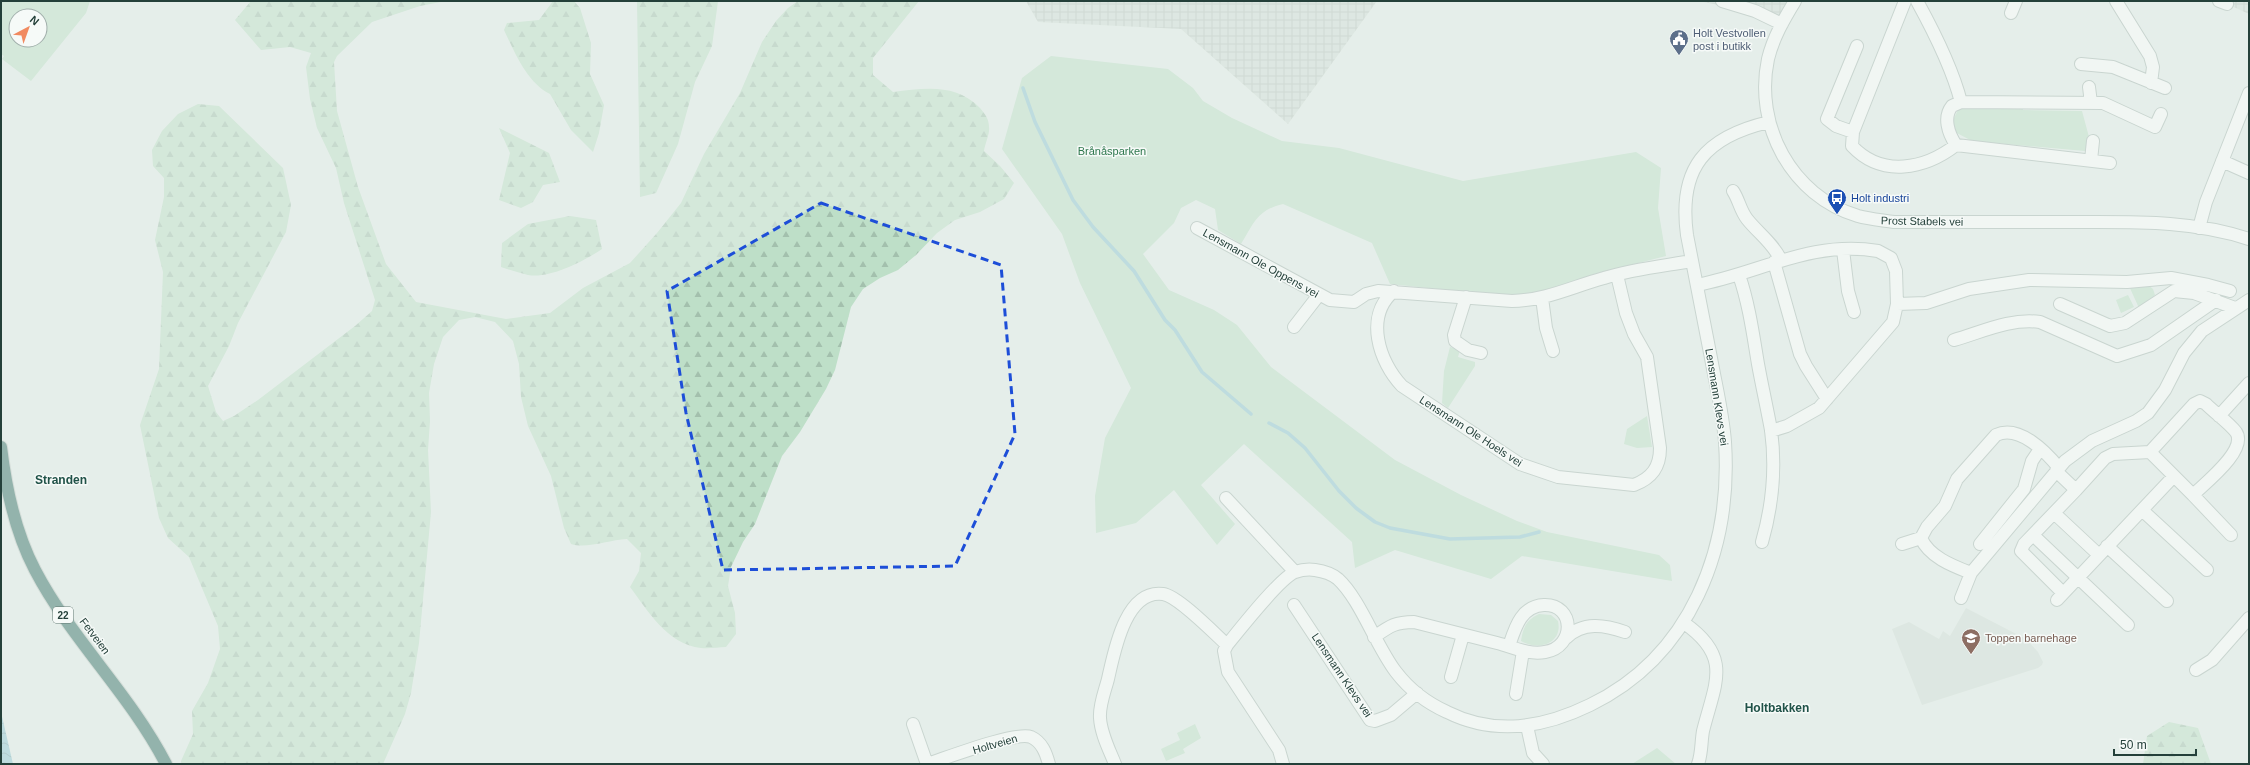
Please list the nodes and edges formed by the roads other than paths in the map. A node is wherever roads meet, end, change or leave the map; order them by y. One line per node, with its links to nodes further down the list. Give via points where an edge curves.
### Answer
1 (1722, 1): 8 (street, via 1755,11)
2 (1795, 1): 8 (street, Prost Stabels vei)
3 (1905, 1): 19 (street)
4 (1917, 1): 15 (street, via 1951,72)
5 (2016, 1): 7 (street)
6 (2116, 1): 11 (street, via 2150,56 2153,67)
7 (2011, 13)
8 (1782, 24): 18 (street, Prost Stabels vei, via 1771,49 1766,77 1765,105)
9 (1857, 46): 19 (street, via 1828,119 1836,126)
10 (2081, 64): 11 (street, via 2113,67)
11 (2151, 83): 13 (street)
12 (2089, 87): 16 (street)
13 (2165, 88)
14 (2249, 93): 23 (street)
15 (1960, 102): 16 (street); 21 (street, via 1952,106 1947,117)
16 (2091, 103): 17 (street, via 2103,103 2154,127)
17 (2161, 114)
18 (1769, 122): 28 (street, Prost Stabels vei, via 1784,158 1808,186 1840,209 1868,218 1894,222 2129,222); 31 (street, Lensmann Klevs vei, via 1734,132 1720,140 1692,172 1684,211)
19 (1853, 132): 21 (street, via 1852,146 1857,152 1891,168 1931,160)
20 (2093, 141): 22 (street)
21 (1956, 145): 22 (street)
22 (2091, 160): 24 (street)
23 (2222, 161): 25 (street); 28 (street)
24 (2110, 163)
25 (2249, 172)
26 (1733, 191): 32 (street, via 1743,214 1757,231 1773,244)
27 (1197, 228): 39 (street, Lensmann Ole Oppens vei)
28 (2199, 228): 29 (street, Prost Stabels vei)
29 (2249, 239)
30 (1843, 250): 32 (street, via 1821,250); 45 (street, via 1878,251 1891,258 1896,271); 48 (street, via 1848,292)
31 (1692, 261): 33 (street, Lensmann Ole Oppens vei); 36 (street, Lensmann Klevs vei)
32 (1778, 261): 34 (street); 54 (street, via 1800,354)
33 (1617, 275): 37 (street, Lensmann Ole Hoels vei, via 1626,313 1647,357 1660,448 1660,460 1656,469 1643,482 1634,485 1558,478 1520,464 1402,386 1385,363 1378,335 1382,307); 41 (street, Lensmann Ole Oppens vei)
34 (1739, 275): 36 (street); 56 (street, via 1748,307)
35 (2154, 280): 38 (street, via 2179,279); 42 (street); 45 (street, via 2014,282 1969,289 1926,304)
36 (1697, 285): 83 (street, Lensmann Klevs vei, via 1720,405 1726,466 1724,500 1713,556 1706,578)
37 (1394, 291): 39 (street, Lensmann Ole Oppens vei, via 1378,291 1366,294 1354,302 1342,303); 40 (street, Lensmann Ole Oppens vei)
38 (2230, 291)
39 (1318, 296): 49 (street)
40 (1466, 297): 41 (street, Lensmann Ole Oppens vei, via 1512,301); 52 (street, via 1454,335 1455,341 1468,350)
41 (1542, 298): 51 (street)
42 (2162, 298): 43 (street, via 2174,291 2183,291); 46 (street, via 2138,316 2116,326 2104,325)
43 (2216, 300): 47 (street); 50 (street, via 2151,345 2128,355 2117,356 2040,322 2030,321 2003,324)
44 (2249, 300): 47 (street)
45 (1897, 304): 54 (street, via 1893,322)
46 (2060, 304)
47 (2235, 308): 60 (street, via 2212,322 2192,342 2165,390 2148,413 2092,441)
48 (1854, 312)
49 (1294, 327)
50 (1954, 340)
51 (1553, 351)
52 (1481, 353)
53 (2249, 383): 55 (street)
54 (1827, 399): 56 (street, via 1819,408 1804,417)
55 (2219, 416): 59 (street, via 2200,401 2194,404); 63 (street, via 2236,432 2238,448)
56 (1771, 431): 70 (street, via 1773,472 1768,519)
57 (1, 447): 98 (highway, Fetveien / 22, via 14,513 34,569 58,609 140,718)
58 (2040, 449): 60 (street); 69 (street, via 2020,436 2004,432 1996,434 1957,479 1945,506); 72 (street, via 2032,462 2024,489)
59 (2150, 452): 61 (street); 62 (street, via 2113,454 2106,458)
60 (2058, 469): 62 (street); 77 (street)
61 (2174, 476): 63 (street); 65 (street)
62 (2076, 490): 66 (street)
63 (2193, 495): 68 (street)
64 (1226, 498): 76 (street)
65 (2142, 510): 73 (street); 75 (street)
66 (2054, 512): 67 (street); 74 (street)
67 (2033, 535): 78 (street); 78 (street, via 2021,551 2060,596)
68 (2231, 535)
69 (1921, 538): 71 (street); 77 (street, via 1943,561)
70 (1762, 542)
71 (1902, 544)
72 (1980, 544)
73 (2107, 546): 74 (street); 80 (street)
74 (2099, 555): 78 (street)
75 (2207, 570)
76 (1295, 572): 87 (street, Lensmann Klevs vei, via 1317,570 1338,579 1352,597); 89 (street, via 1279,586)
77 (1971, 573): 79 (street)
78 (2077, 578): 84 (street)
79 (1961, 598)
80 (2167, 601)
81 (1294, 605): 94 (street, Lensmann Klevs vei, via 1370,720 1375,722 1386,718)
82 (2249, 618): 92 (street, via 2212,660)
83 (1684, 623): 97 (street, Lensmann Klevs vei, via 1659,655 1622,687 1573,713 1547,723); 104 (street, via 1710,646 1715,658 1717,675)
84 (2128, 625)
85 (1625, 632): 88 (street, via 1606,625 1576,630)
86 (1463, 635): 87 (street, via 1414,622 1400,622 1392,624); 90 (street); 93 (street)
87 (1374, 637): 94 (street, Lensmann Klevs vei, via 1397,672)
88 (1566, 638): 90 (street, via 1566,618 1557,609 1542,605 1527,611 1521,617); 91 (street, via 1553,650)
89 (1227, 644): 101 (street, via 1186,608 1164,594 1155,594 1133,609 1119,633 1100,716 1105,740); 102 (street, via 1224,651 1228,672 1279,750)
90 (1509, 646): 91 (street)
91 (1523, 651): 95 (street)
92 (2196, 670)
93 (1451, 677)
94 (1417, 693): 97 (street, Lensmann Klevs vei, via 1463,719 1485,725)
95 (1516, 694)
96 (913, 724): 99 (street, Holtveien)
97 (1527, 726): 103 (street, via 1533,753)
98 (166, 764)
99 (927, 764): 100 (street, Holtveien, via 980,746 1030,736 1045,751)
100 (1049, 764)
101 (1115, 764)
102 (1283, 764)
103 (1543, 764)
104 (1698, 764)

